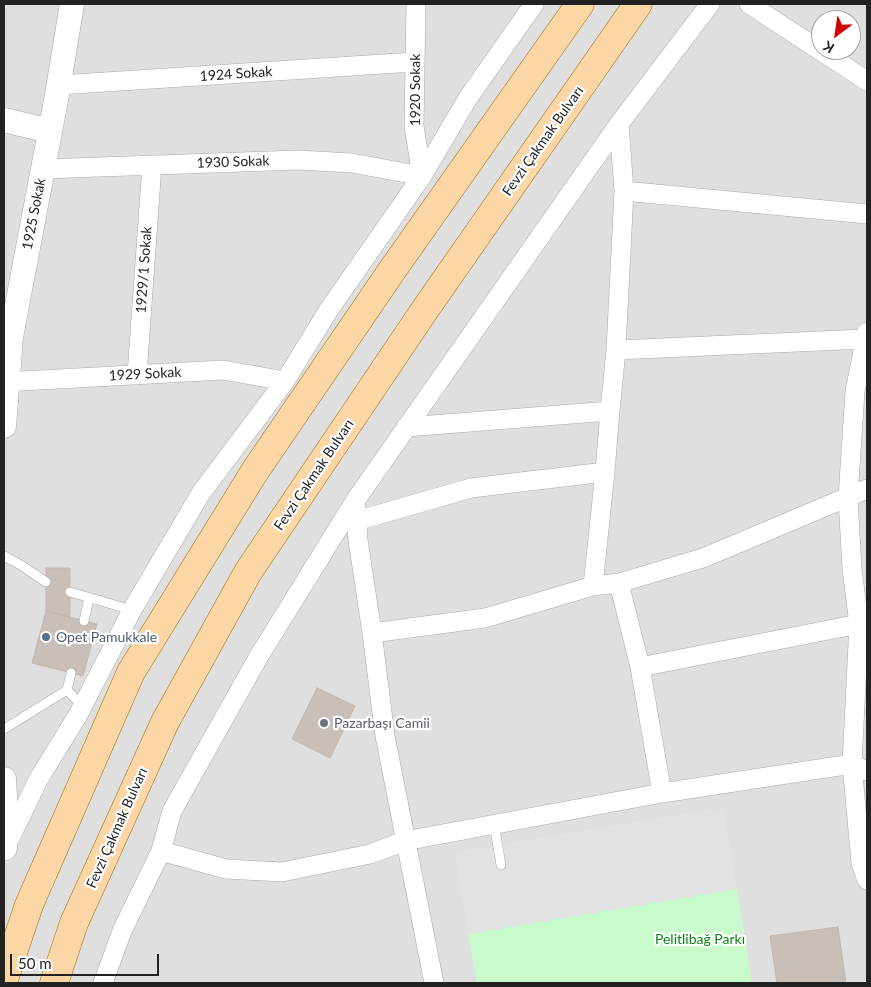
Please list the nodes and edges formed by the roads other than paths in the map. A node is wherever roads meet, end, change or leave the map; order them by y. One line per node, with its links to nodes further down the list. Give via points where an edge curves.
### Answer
1 (72, 4): 10 (street, 1925 Sokak)
2 (416, 4): 8 (street, 1920 Sokak)
3 (534, 4): 16 (street, via 468,98)
4 (580, 4): 56 (main road, via 255,471 131,672 29,905)
5 (638, 4): 57 (main road, Fevzi Çakmak Bulvarı, via 424,311 248,572 165,722 74,923)
6 (710, 4): 12 (street)
7 (749, 4): 9 (street)
8 (414, 62): 10 (street, 1924 Sokak); 16 (street, 1920 Sokak, via 414,126)
9 (867, 81)
10 (59, 85): 13 (street, 1925 Sokak)
11 (4, 120): 13 (street)
12 (619, 124): 17 (street); 26 (street)
13 (50, 131): 15 (street, 1925 Sokak)
14 (152, 165): 15 (street, 1930 Sokak); 16 (street, 1930 Sokak, via 298,160 352,163); 21 (street, 1929/1 Sokak)
15 (43, 169): 23 (street, 1925 Sokak, via 11,337)
16 (422, 176): 22 (street, via 328,311)
17 (624, 191): 18 (street); 20 (street)
18 (867, 214)
19 (866, 335): 20 (street); 29 (street, via 855,391)
20 (616, 350): 24 (street)
21 (137, 375): 22 (street, 1929 Sokak, via 223,370); 23 (street, 1929 Sokak)
22 (285, 381): 38 (street, via 201,493)
23 (6, 382): 25 (street, 1925 Sokak)
24 (610, 411): 26 (street); 27 (street)
25 (4, 426)
26 (406, 427): 30 (street)
27 (605, 472): 31 (street, via 471,488); 35 (street)
28 (867, 489): 29 (street)
29 (848, 498): 34 (street, via 703,558); 40 (street)
30 (355, 502): 31 (street); 53 (street, via 260,656 172,811)
31 (356, 521): 41 (street)
32 (4, 556): 33 (lane)
33 (46, 582)
34 (619, 583): 35 (street); 42 (street)
35 (593, 586): 41 (street, via 485,618)
36 (70, 592): 37 (lane)
37 (90, 598): 38 (lane); 39 (lane)
38 (132, 610): 45 (street)
39 (84, 621)
40 (859, 624): 42 (street); 47 (street)
41 (372, 633): 51 (street, via 385,736)
42 (640, 667): 49 (street)
43 (71, 673): 44 (lane)
44 (67, 690): 45 (lane); 46 (lane)
45 (82, 706): 52 (street, via 38,780)
46 (4, 729)
47 (860, 768): 49 (street); 55 (street, via 861,863)
48 (4, 779): 52 (street)
49 (662, 793): 50 (street)
50 (494, 824): 51 (street); 54 (lane)
51 (404, 840): 53 (street, via 370,854 282,872 226,869); 59 (street)
52 (5, 850)
53 (161, 851): 58 (street, via 122,931)
54 (501, 865)
55 (867, 880)
56 (4, 979)
57 (54, 983)
58 (103, 983)
59 (434, 983)

